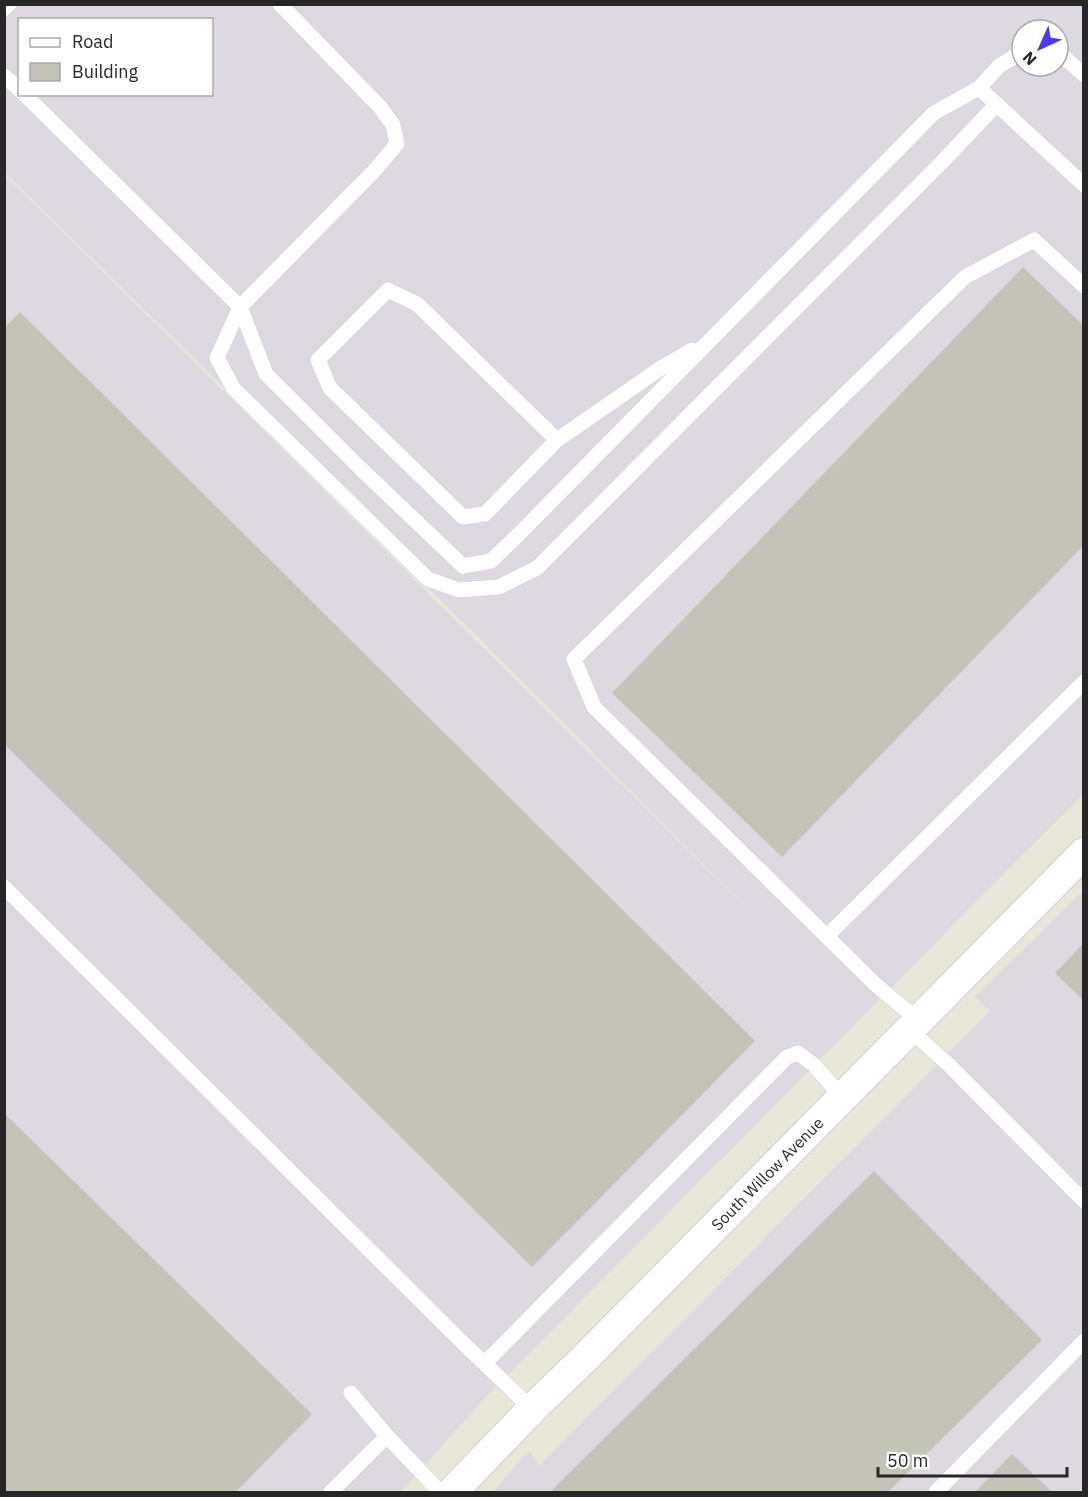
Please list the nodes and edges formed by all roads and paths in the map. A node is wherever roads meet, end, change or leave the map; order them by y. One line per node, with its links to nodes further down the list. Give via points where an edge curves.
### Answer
1 (9, 4): 3 (lane)
2 (280, 4): 14 (lane, via 380,107 393,125 397,144)
3 (4, 9)
4 (1010, 59): 9 (lane)
5 (1070, 63): 6 (lane)
6 (1083, 75)
7 (4, 76): 8 (lane)
8 (18, 88)
9 (979, 88): 11 (lane); 15 (lane, via 934,113)
10 (26, 96): 14 (lane)
11 (996, 104): 12 (lane); 18 (lane, via 537,568 499,587)
12 (1083, 185)
13 (1083, 286): 22 (lane, via 1034,240 965,277 574,659 594,707)
14 (240, 307): 17 (lane, via 266,374); 18 (lane, via 217,358 234,388 428,579)
15 (710, 340): 16 (lane, via 661,368); 17 (lane, via 491,561)
16 (556, 440): 16 (lane, via 485,514 463,517 330,388 318,360 388,290 417,304)
17 (463, 566): 18 (lane)
18 (459, 590)
19 (1083, 682): 22 (lane)
20 (1083, 853): 23 (street, South Willow Avenue)
21 (4, 887): 27 (lane)
22 (827, 936): 23 (lane)
23 (913, 1024): 24 (street, South Willow Avenue); 25 (lane)
24 (842, 1097): 27 (lane, via 798,1053 787,1057); 29 (street, South Willow Avenue)
25 (1083, 1201)
26 (1083, 1341): 34 (lane)
27 (485, 1363): 29 (lane)
28 (351, 1393): 30 (lane)
29 (532, 1409): 33 (street, South Willow Avenue)
30 (387, 1436): 31 (lane); 32 (lane)
31 (331, 1492)
32 (440, 1492)
33 (452, 1492)
34 (936, 1492)

